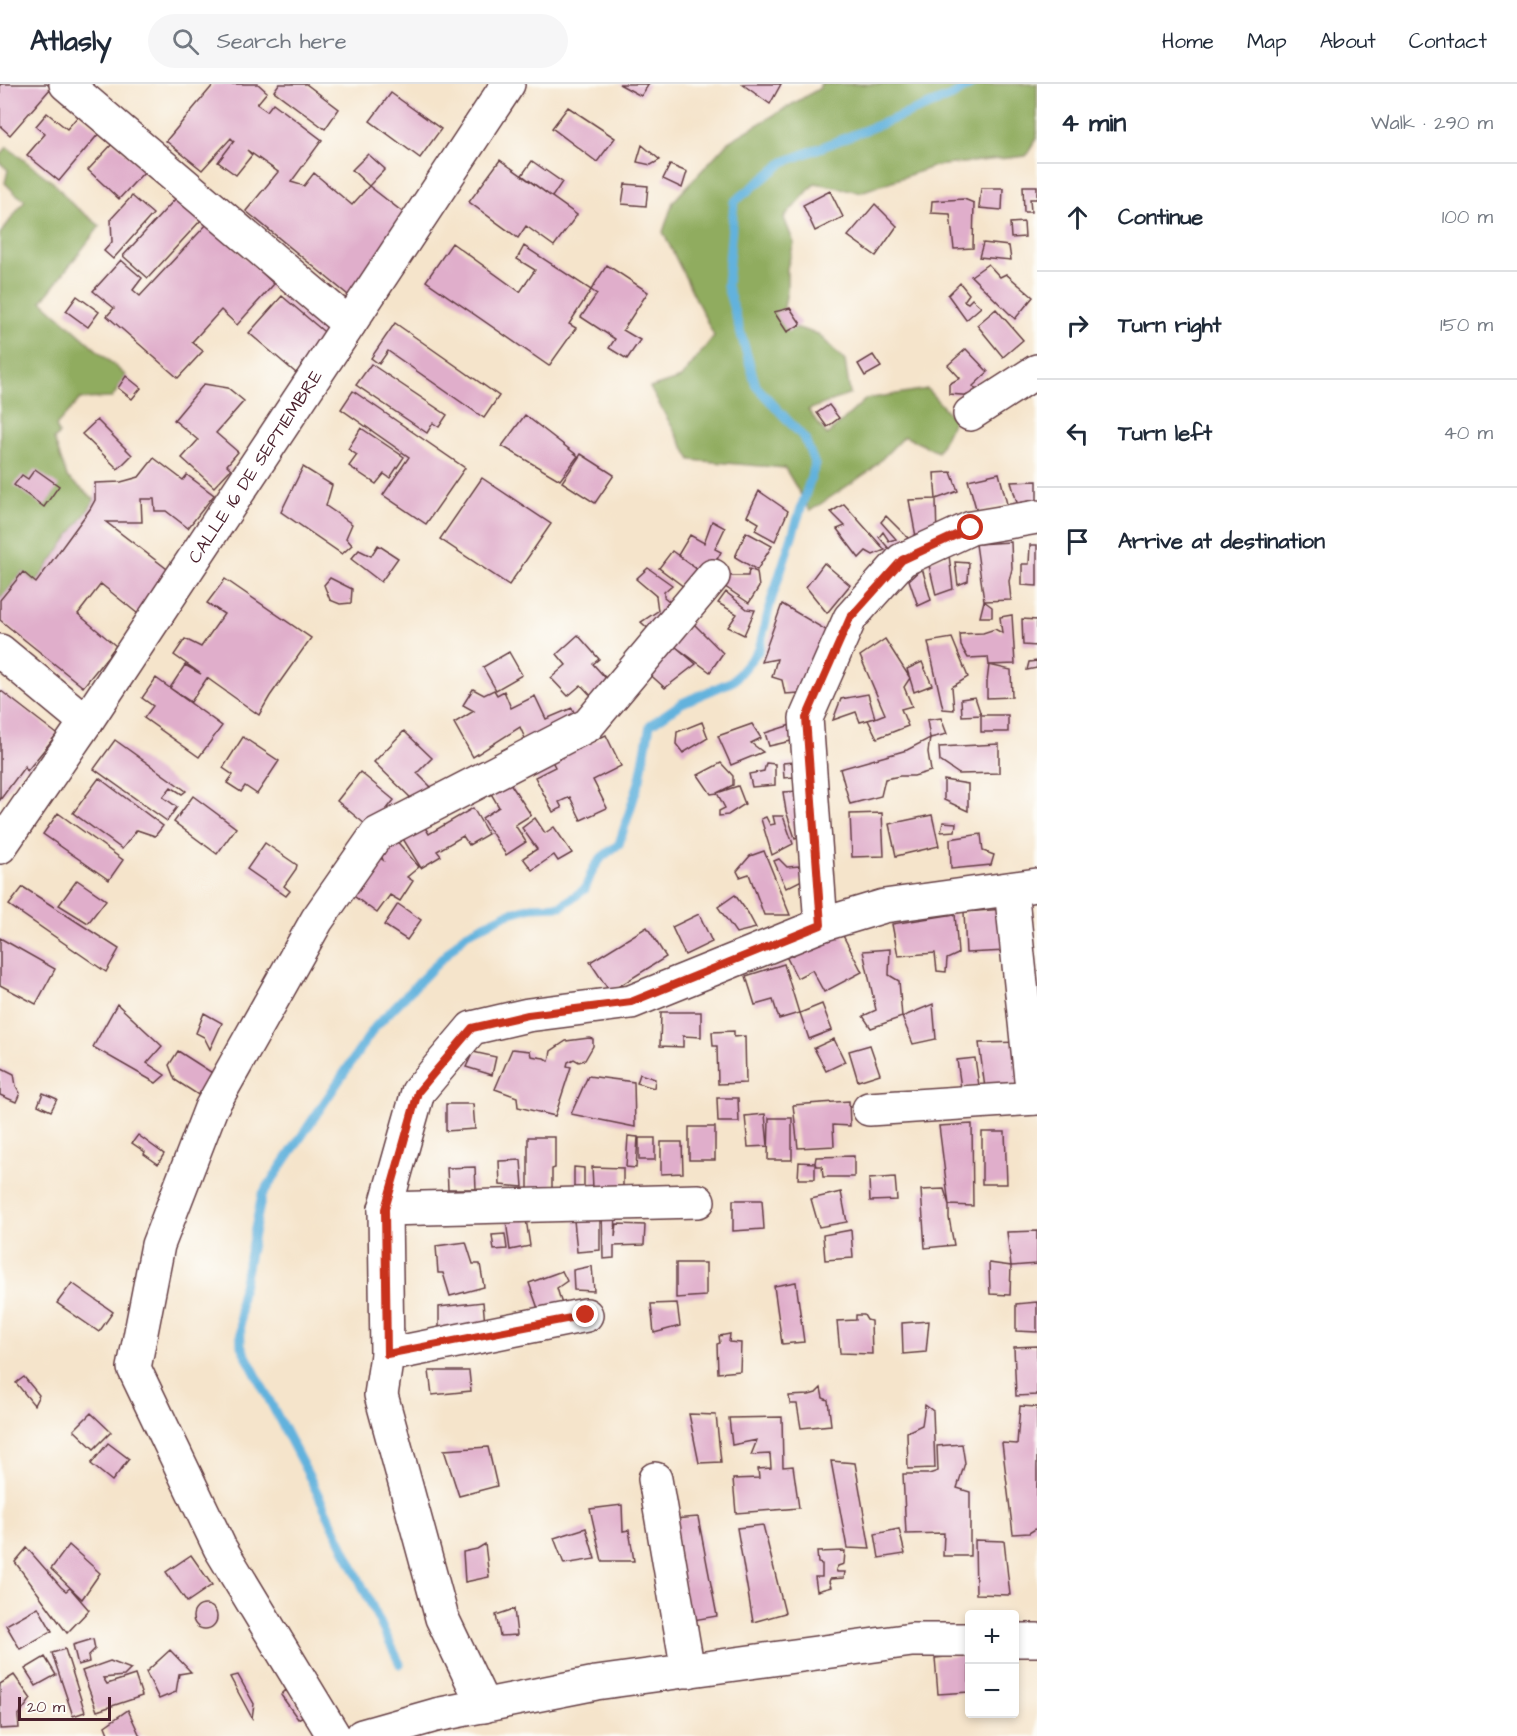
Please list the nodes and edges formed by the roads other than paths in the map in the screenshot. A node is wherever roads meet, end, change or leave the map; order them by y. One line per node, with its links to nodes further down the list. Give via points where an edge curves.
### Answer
1 (66, 84): 3 (street)
2 (508, 84): 3 (street, CALLE 16 DE SEPTIEMBRE)
3 (349, 324): 9 (street, CALLE 16 DE SEPTIEMBRE)
4 (1037, 371): 5 (street)
5 (970, 414)
6 (1037, 517): 12 (street, via 971,528 902,560 850,618 806,718)
7 (713, 576): 25 (street, via 588,725 377,834 317,920 211,1108 158,1245 134,1368 220,1548)
8 (0, 651): 9 (street)
9 (86, 722): 10 (street, CALLE 16 DE SEPTIEMBRE)
10 (0, 847)
11 (1024, 887): 12 (street, via 884,906); 13 (street)
12 (821, 925): 16 (street, via 631,1002 528,1015 472,1028 418,1092)
13 (1035, 1098): 14 (street)
14 (869, 1109)
15 (698, 1201): 16 (street)
16 (385, 1209): 18 (street)
17 (586, 1315): 18 (street)
18 (387, 1354): 24 (street, via 381,1395 442,1618)
19 (655, 1479): 23 (street)
20 (965, 1640): 23 (street, via 912,1640)
21 (1019, 1640): 22 (street)
22 (1037, 1640)
23 (688, 1671): 24 (street, via 596,1683)
24 (484, 1706): 26 (street)
25 (334, 1736)
26 (362, 1736)

